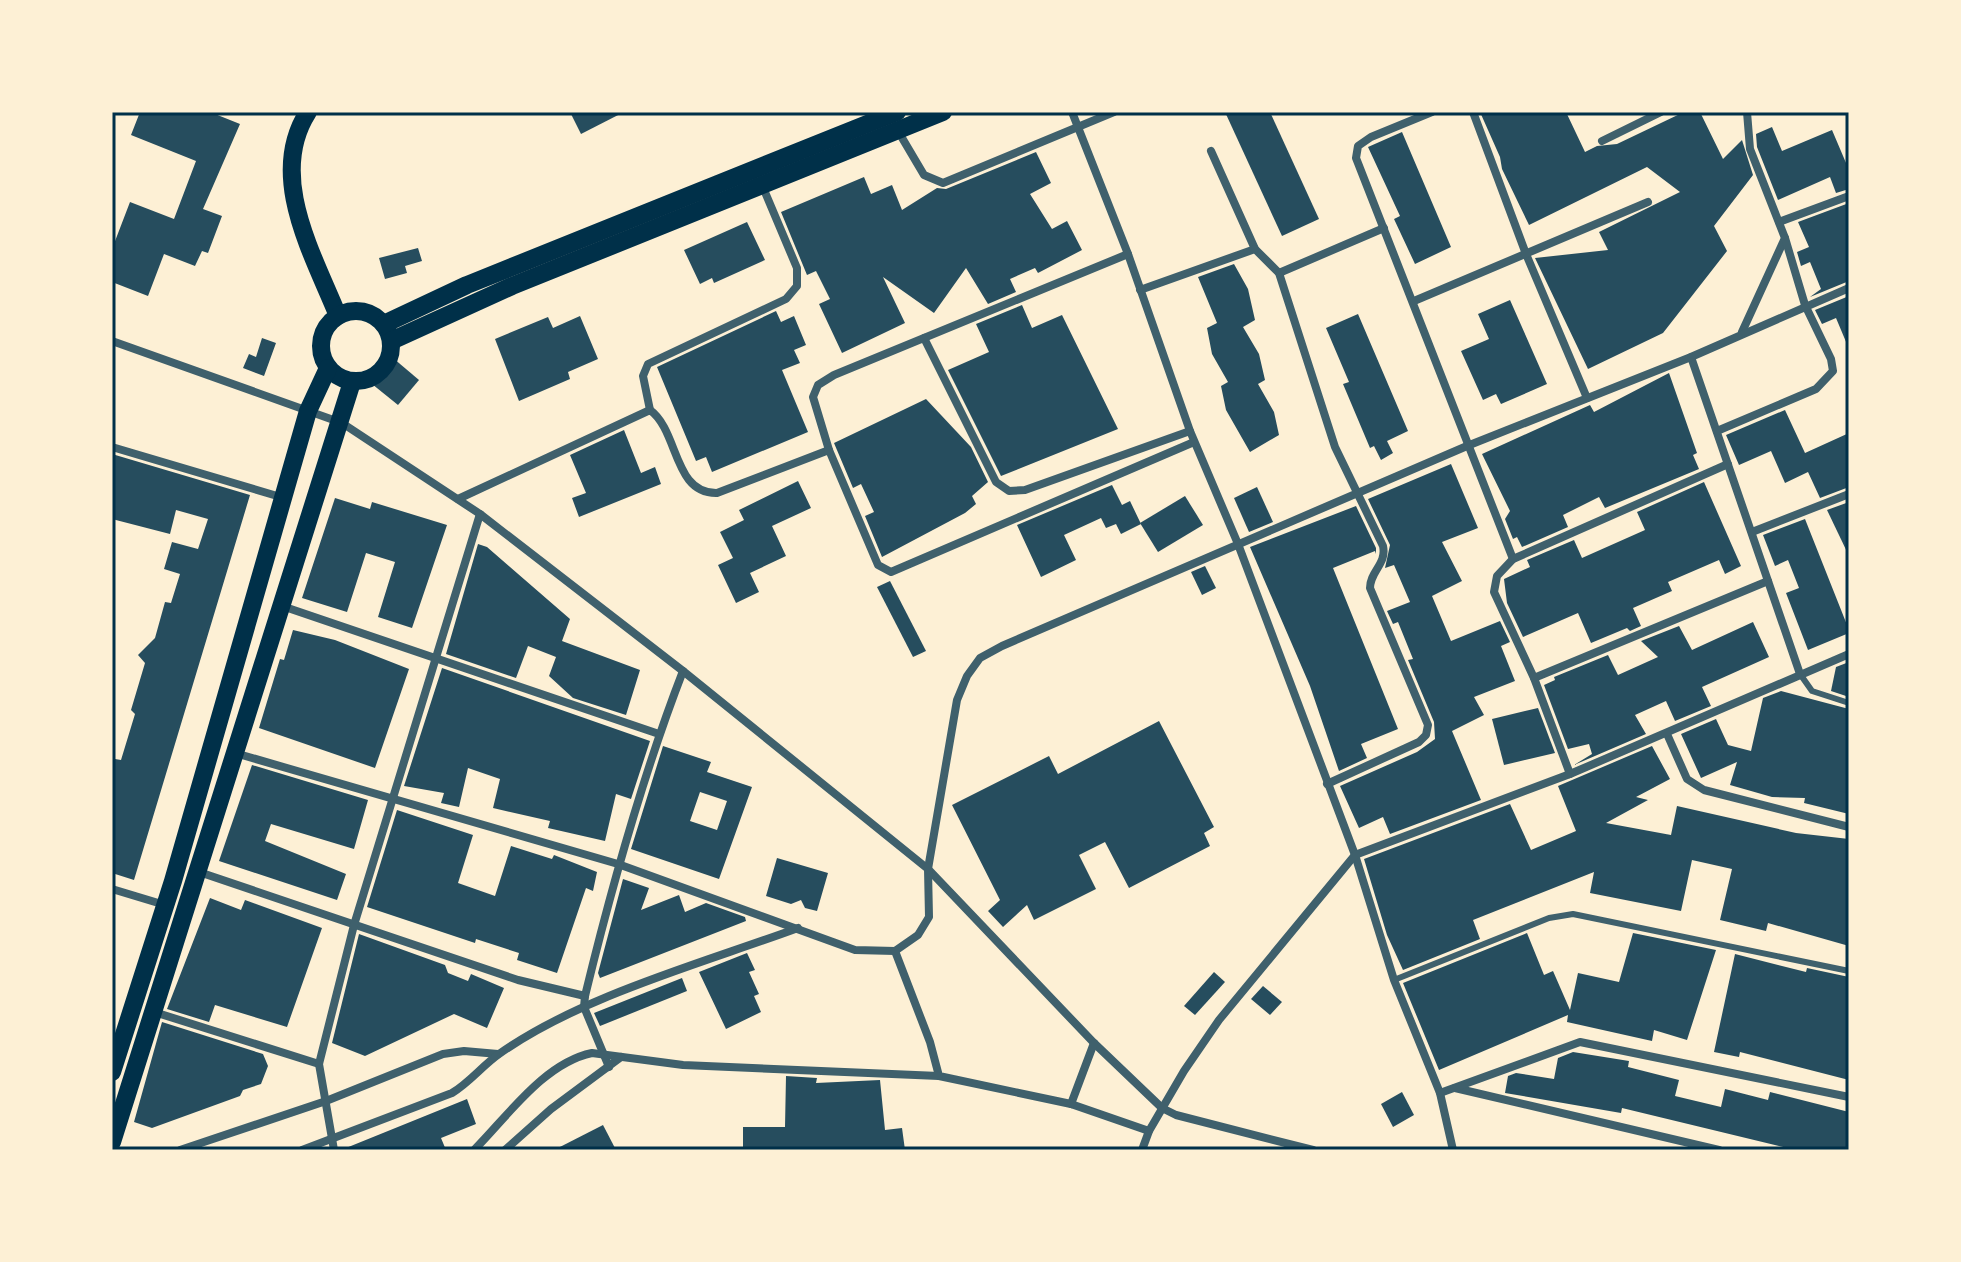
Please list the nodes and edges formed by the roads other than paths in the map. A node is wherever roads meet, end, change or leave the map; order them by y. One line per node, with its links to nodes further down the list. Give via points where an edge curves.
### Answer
1 (308, 112): 27 (main road, via 293,146 291,185)
2 (943, 112): 9 (main road)
3 (1072, 112): 10 (street)
4 (1114, 112): 10 (street)
5 (1432, 112): 17 (street, via 1371,137 1355,152)
6 (1473, 112): 21 (street)
7 (1661, 112): 11 (street)
8 (1747, 112): 16 (street, via 1750,149)
9 (898, 121): 10 (street, via 924,175 943,183); 13 (main road); 28 (main road, via 467,285)
10 (1077, 126): 20 (street)
11 (1602, 141)
12 (1211, 151): 19 (street)
13 (762, 185): 28 (main road); 36 (street, via 797,268 797,286 786,299 648,364 643,376)
14 (1849, 196): 16 (street)
15 (1648, 202): 21 (street)
16 (1779, 222): 18 (street)
17 (1384, 228): 22 (street); 25 (street)
18 (1785, 238): 26 (street); 29 (street)
19 (1255, 249): 22 (street); 24 (street)
20 (1128, 254): 24 (street); 30 (street)
21 (1526, 254): 25 (street); 35 (street)
22 (1279, 273): 46 (street, via 1335,447)
23 (1849, 288): 26 (street)
24 (1140, 290): 39 (street)
25 (1414, 301): 42 (street)
26 (1805, 305): 29 (street); 40 (street, via 1831,359 1833,371 1827,380)
27 (338, 316): 28 (main road, via 362,312); 33 (main road, via 321,346)
28 (388, 332): 34 (main road, via 386,366 365,381)
29 (1742, 333): 32 (street)
30 (924, 338): 39 (street, via 996,482 1009,491 1025,490); 44 (street, via 818,385 813,397)
31 (112, 341): 37 (street)
32 (1691, 357): 35 (street); 40 (street)
33 (328, 368): 34 (main road); 37 (main road)
34 (352, 382): 38 (main road)
35 (1587, 398): 42 (street)
36 (650, 410): 44 (street, via 667,431 687,480 708,493); 49 (street)
37 (308, 411): 38 (street); 48 (main road)
38 (342, 423): 49 (street); 55 (main road)
39 (1190, 431): 41 (street)
40 (1717, 431): 45 (street)
41 (1194, 442): 44 (street, via 891,572 878,565); 52 (street)
42 (1467, 446): 46 (street); 53 (street)
43 (112, 447): 48 (street)
44 (829, 450)
45 (1728, 464): 51 (street); 53 (street)
46 (1356, 494): 52 (street); 66 (street, via 1385,552 1370,588 1428,725 1419,742)
47 (1849, 494): 51 (street)
48 (285, 499): 74 (main road)
49 (458, 499): 50 (street)
50 (480, 514): 57 (street); 58 (street)
51 (1752, 532): 54 (street)
52 (1238, 544): 66 (street); 71 (street, via 980,658 957,700)
53 (1513, 559): 60 (street, via 1497,576 1494,592)
54 (1768, 581): 59 (street); 60 (street)
55 (282, 606): 57 (street); 64 (main road)
56 (1849, 654): 59 (street)
57 (436, 656): 62 (street); 67 (street)
58 (683, 671): 62 (street); 71 (street)
59 (1800, 674): 61 (lane, via 1812,691); 63 (street)
60 (1534, 678): 65 (street)
61 (1849, 703)
62 (659, 734): 70 (street)
63 (1667, 734): 65 (street); 68 (street, via 1687,779 1704,790)
64 (234, 753): 67 (street); 72 (main road)
65 (1570, 774): 69 (street)
66 (1327, 784): 69 (street)
67 (395, 799): 70 (street); 76 (street)
68 (1849, 827)
69 (1355, 855): 80 (street); 97 (street, via 1219,1020)
70 (618, 864): 77 (street); 81 (street)
71 (928, 869): 78 (street, via 929,917 918,935); 84 (street)
72 (199, 872): 75 (main road); 76 (street)
73 (112, 889): 74 (street)
74 (164, 904): 75 (street); 90 (main road)
75 (185, 911): 83 (main road)
76 (354, 925): 81 (street, via 518,980); 88 (street)
77 (799, 928): 78 (street, via 855,950); 82 (street)
78 (895, 951): 91 (street)
79 (1849, 971): 80 (lane, via 1573,914 1549,918)
80 (1394, 980): 93 (street)
81 (585, 996): 82 (street)
82 (584, 1007): 85 (street); 86 (street)
83 (151, 1010): 88 (street); 100 (main road)
84 (1094, 1043): 96 (street); 97 (street)
85 (498, 1054): 95 (street, via 443,1054); 99 (street, via 452,1093)
86 (602, 1054): 87 (street); 89 (street); 104 (street, via 578,1056 560,1067)
87 (621, 1057): 89 (street); 91 (street, via 683,1065)
88 (319, 1064): 95 (street)
89 (609, 1067): 105 (street)
90 (112, 1072)
91 (939, 1076): 96 (street)
92 (1455, 1088): 93 (street); 94 (street, via 1580,1042); 109 (street)
93 (1440, 1093): 108 (street)
94 (1849, 1097)
95 (326, 1101): 99 (street); 101 (street)
96 (1071, 1104): 98 (street)
97 (1162, 1108): 98 (street); 107 (street)
98 (1149, 1131): 106 (street)
99 (334, 1138): 102 (street); 103 (street)
100 (112, 1142)
101 (180, 1150)
102 (302, 1150)
103 (334, 1150)
104 (474, 1150)
105 (505, 1150)
106 (1142, 1150)
107 (1313, 1150)
108 (1453, 1150)
109 (1719, 1150)

